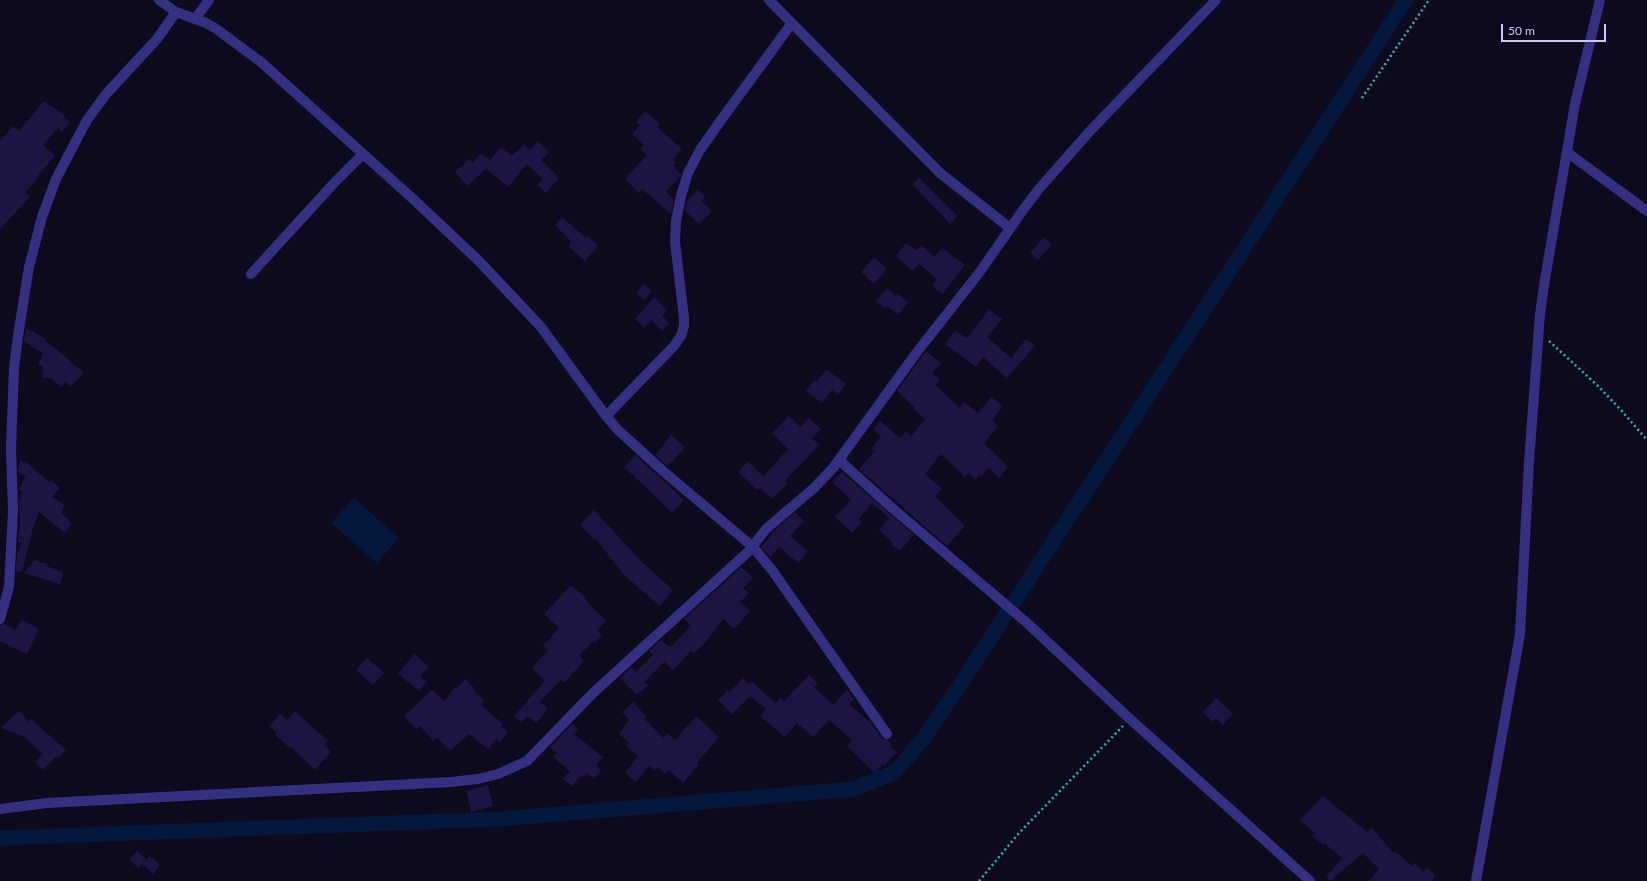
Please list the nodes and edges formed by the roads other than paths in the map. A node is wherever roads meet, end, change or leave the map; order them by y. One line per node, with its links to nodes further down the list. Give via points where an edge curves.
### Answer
1 (159, 0): 6 (street)
2 (209, 0): 7 (street)
3 (769, 0): 8 (street)
4 (1216, 0): 12 (street, via 1090,131 1038,190)
5 (1600, 0): 9 (street, via 1575,104)
6 (176, 12): 7 (street); 17 (street, via 157,39 108,93 88,120 56,179 42,217 29,267 14,368 11,467 13,511 9,587)
7 (195, 18): 10 (street, via 215,28 261,62)
8 (792, 23): 12 (street, via 940,173); 14 (street, via 700,150 688,173 676,222 675,242 682,291 683,332 674,346)
9 (1568, 153): 11 (street); 21 (street, via 1545,279 1539,333 1520,634)
10 (363, 154): 13 (street); 14 (street, via 449,232 528,313)
11 (1647, 211)
12 (1010, 228): 15 (street, via 979,273 916,352)
13 (251, 274)
14 (606, 416): 16 (street, via 623,434)
15 (839, 460): 16 (street, via 814,488 766,529); 20 (street, via 1026,622)
16 (753, 546): 18 (street); 19 (street, via 593,693 532,757 507,771 478,779 451,782 48,803)
17 (0, 619)
18 (887, 734)
19 (0, 810)
20 (1310, 881)
21 (1476, 881)

